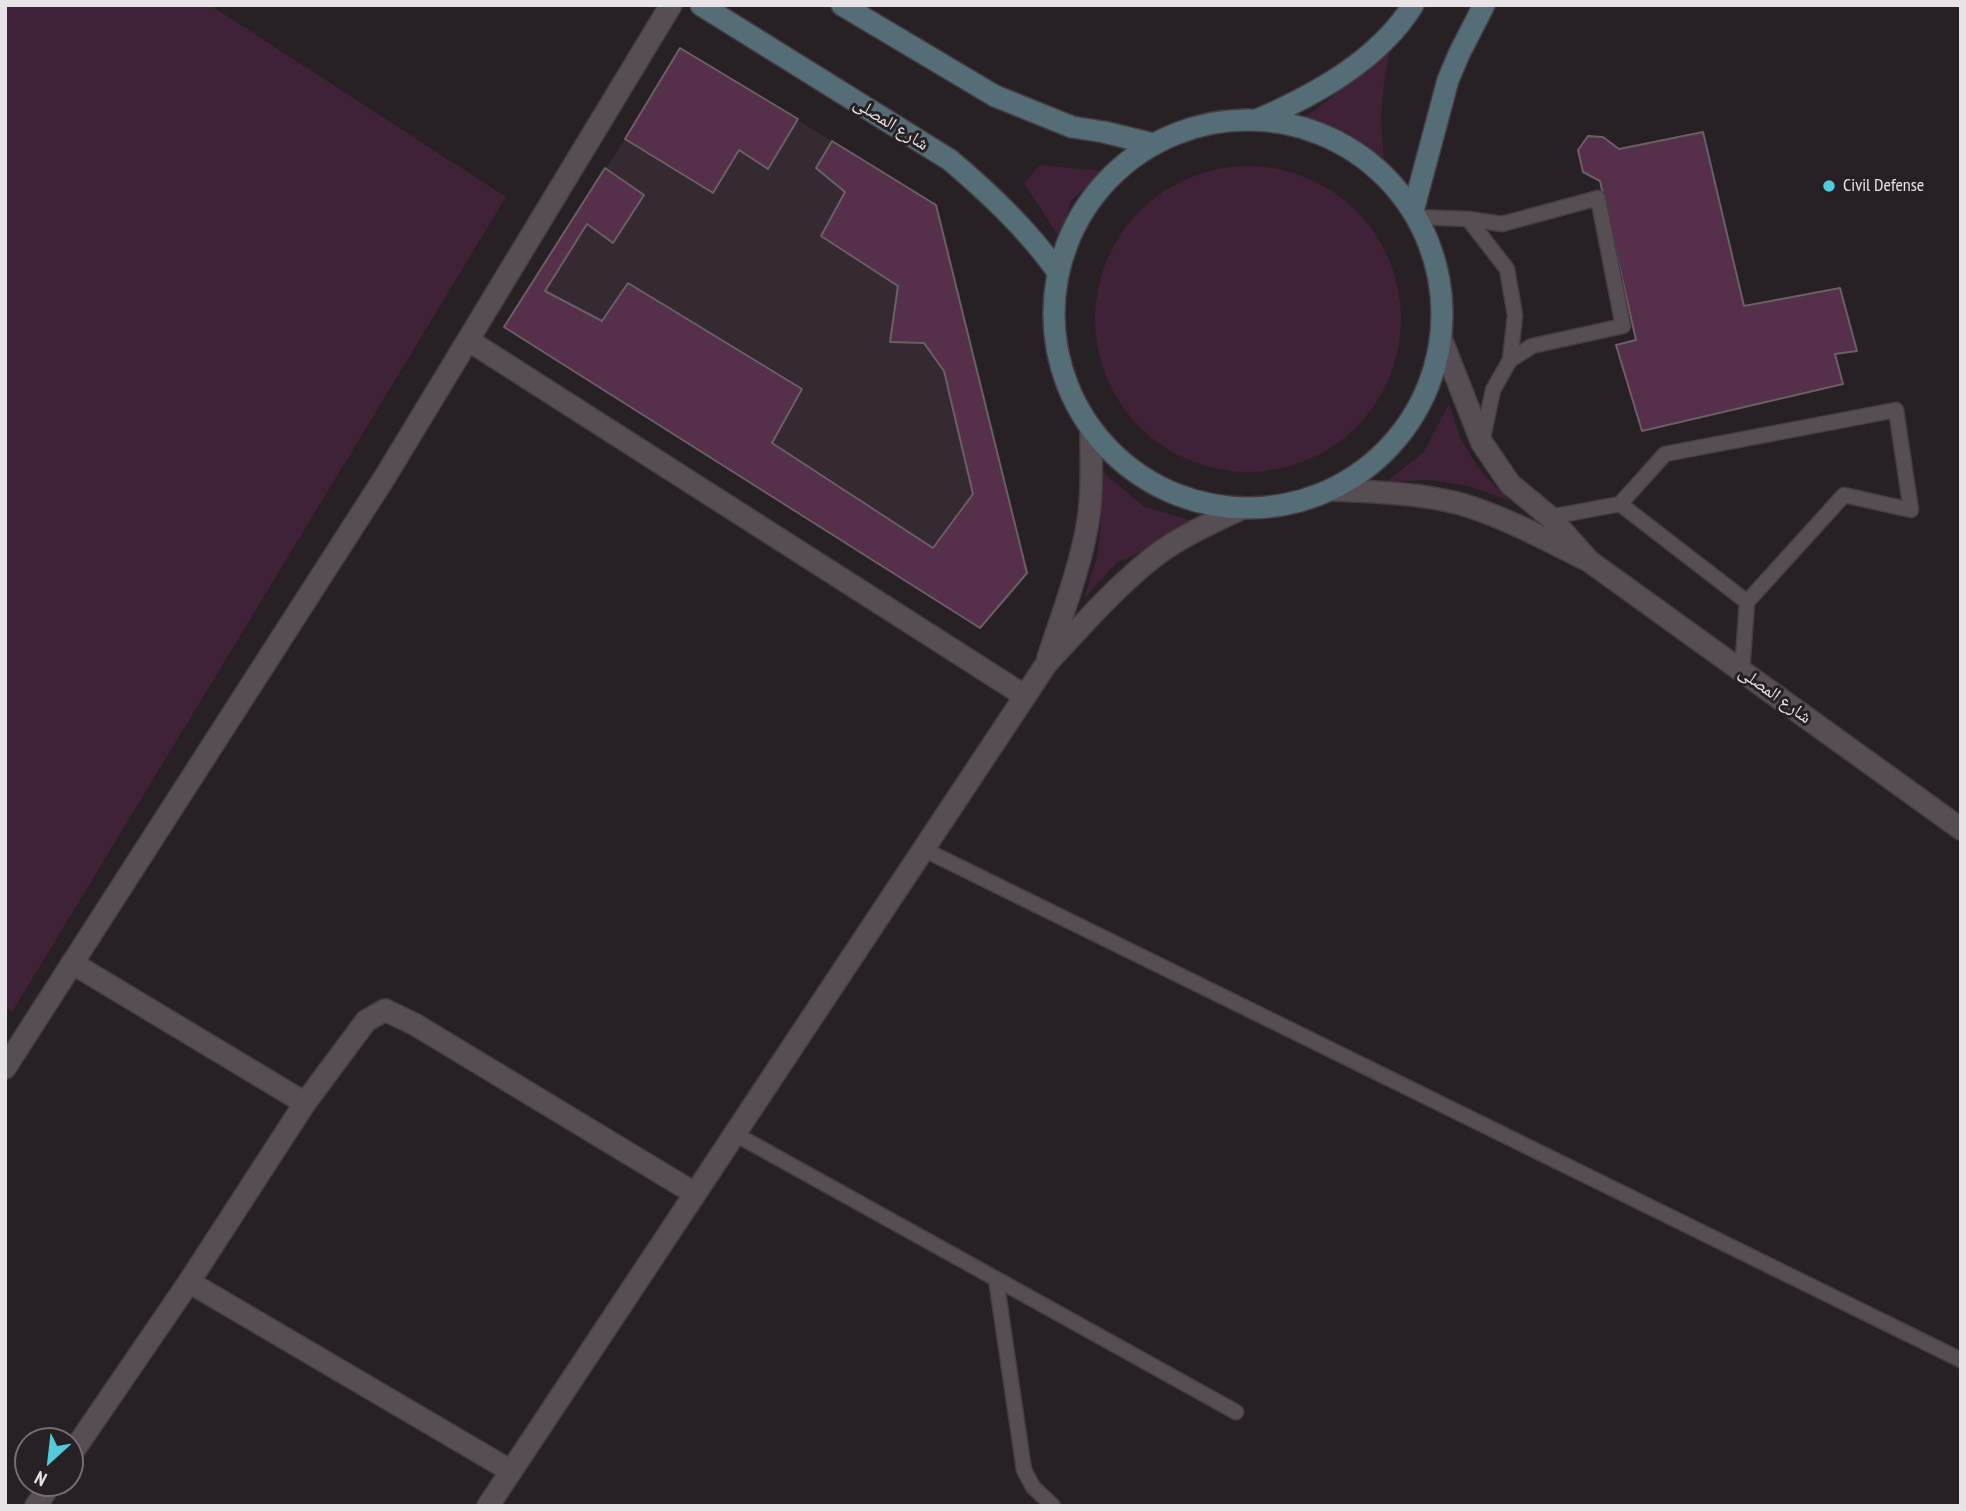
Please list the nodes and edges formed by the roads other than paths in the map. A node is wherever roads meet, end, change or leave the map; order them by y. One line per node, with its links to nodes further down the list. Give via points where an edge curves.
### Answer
1 (671, 5): 11 (street)
2 (701, 5): 10 (street, شارع المصلى, via 950,160 1021,226)
3 (842, 5): 7 (street, via 995,96 1072,127)
4 (1413, 5): 6 (street, via 1390,35 1343,74)
5 (1484, 5): 8 (street, via 1448,80)
6 (1257, 120): 7 (street, via 1210,124); 8 (street, via 1294,125 1361,157 1390,181)
7 (1153, 144): 10 (street, via 1102,185 1067,240)
8 (1415, 214): 9 (lane); 12 (street, via 1438,273)
9 (1468, 219): 13 (lane, via 1507,269 1515,315); 13 (lane, via 1502,224 1598,198 1623,326 1532,345)
10 (1058, 272): 14 (street, via 1053,326 1057,353 1076,405)
11 (468, 340): 24 (street); 27 (street)
12 (1442, 341): 15 (street, شارع المصلى); 16 (street, via 1417,414 1366,470)
13 (1510, 360): 15 (lane, via 1493,390)
14 (1091, 428): 18 (street, via 1113,454 1172,494); 22 (street, via 1087,526)
15 (1482, 443): 19 (street, شارع المصلى, via 1510,484)
16 (1333, 490): 18 (street, via 1293,504); 20 (street, شارع المصلى, via 1413,494 1461,504 1522,527)
17 (1620, 504): 19 (lane); 21 (lane); 21 (lane, via 1665,454 1896,410 1911,510 1844,495)
18 (1240, 509): 22 (street, via 1157,555 1114,592)
19 (1550, 517): 20 (street, شارع المصلى)
20 (1589, 561): 23 (street, شارع المصلى)
21 (1747, 602): 23 (lane)
22 (1047, 663): 24 (street)
23 (1742, 672): 25 (street, شارع المصلى)
24 (1025, 696): 26 (street)
25 (1961, 830)
26 (923, 849): 31 (street); 35 (lane)
27 (72, 963): 28 (street); 30 (street)
28 (14, 1036): 29 (street)
29 (5, 1068)
30 (305, 1103): 32 (street, via 366,1021 385,1010 416,1024); 34 (street)
31 (734, 1134): 32 (street); 33 (lane)
32 (694, 1193): 38 (street)
33 (996, 1279): 36 (lane); 40 (lane, via 1024,1470 1033,1487)
34 (189, 1282): 37 (street); 38 (street)
35 (1961, 1360)
36 (1236, 1412)
37 (84, 1436)
38 (511, 1471): 39 (street)
39 (488, 1506)
40 (1053, 1506)

